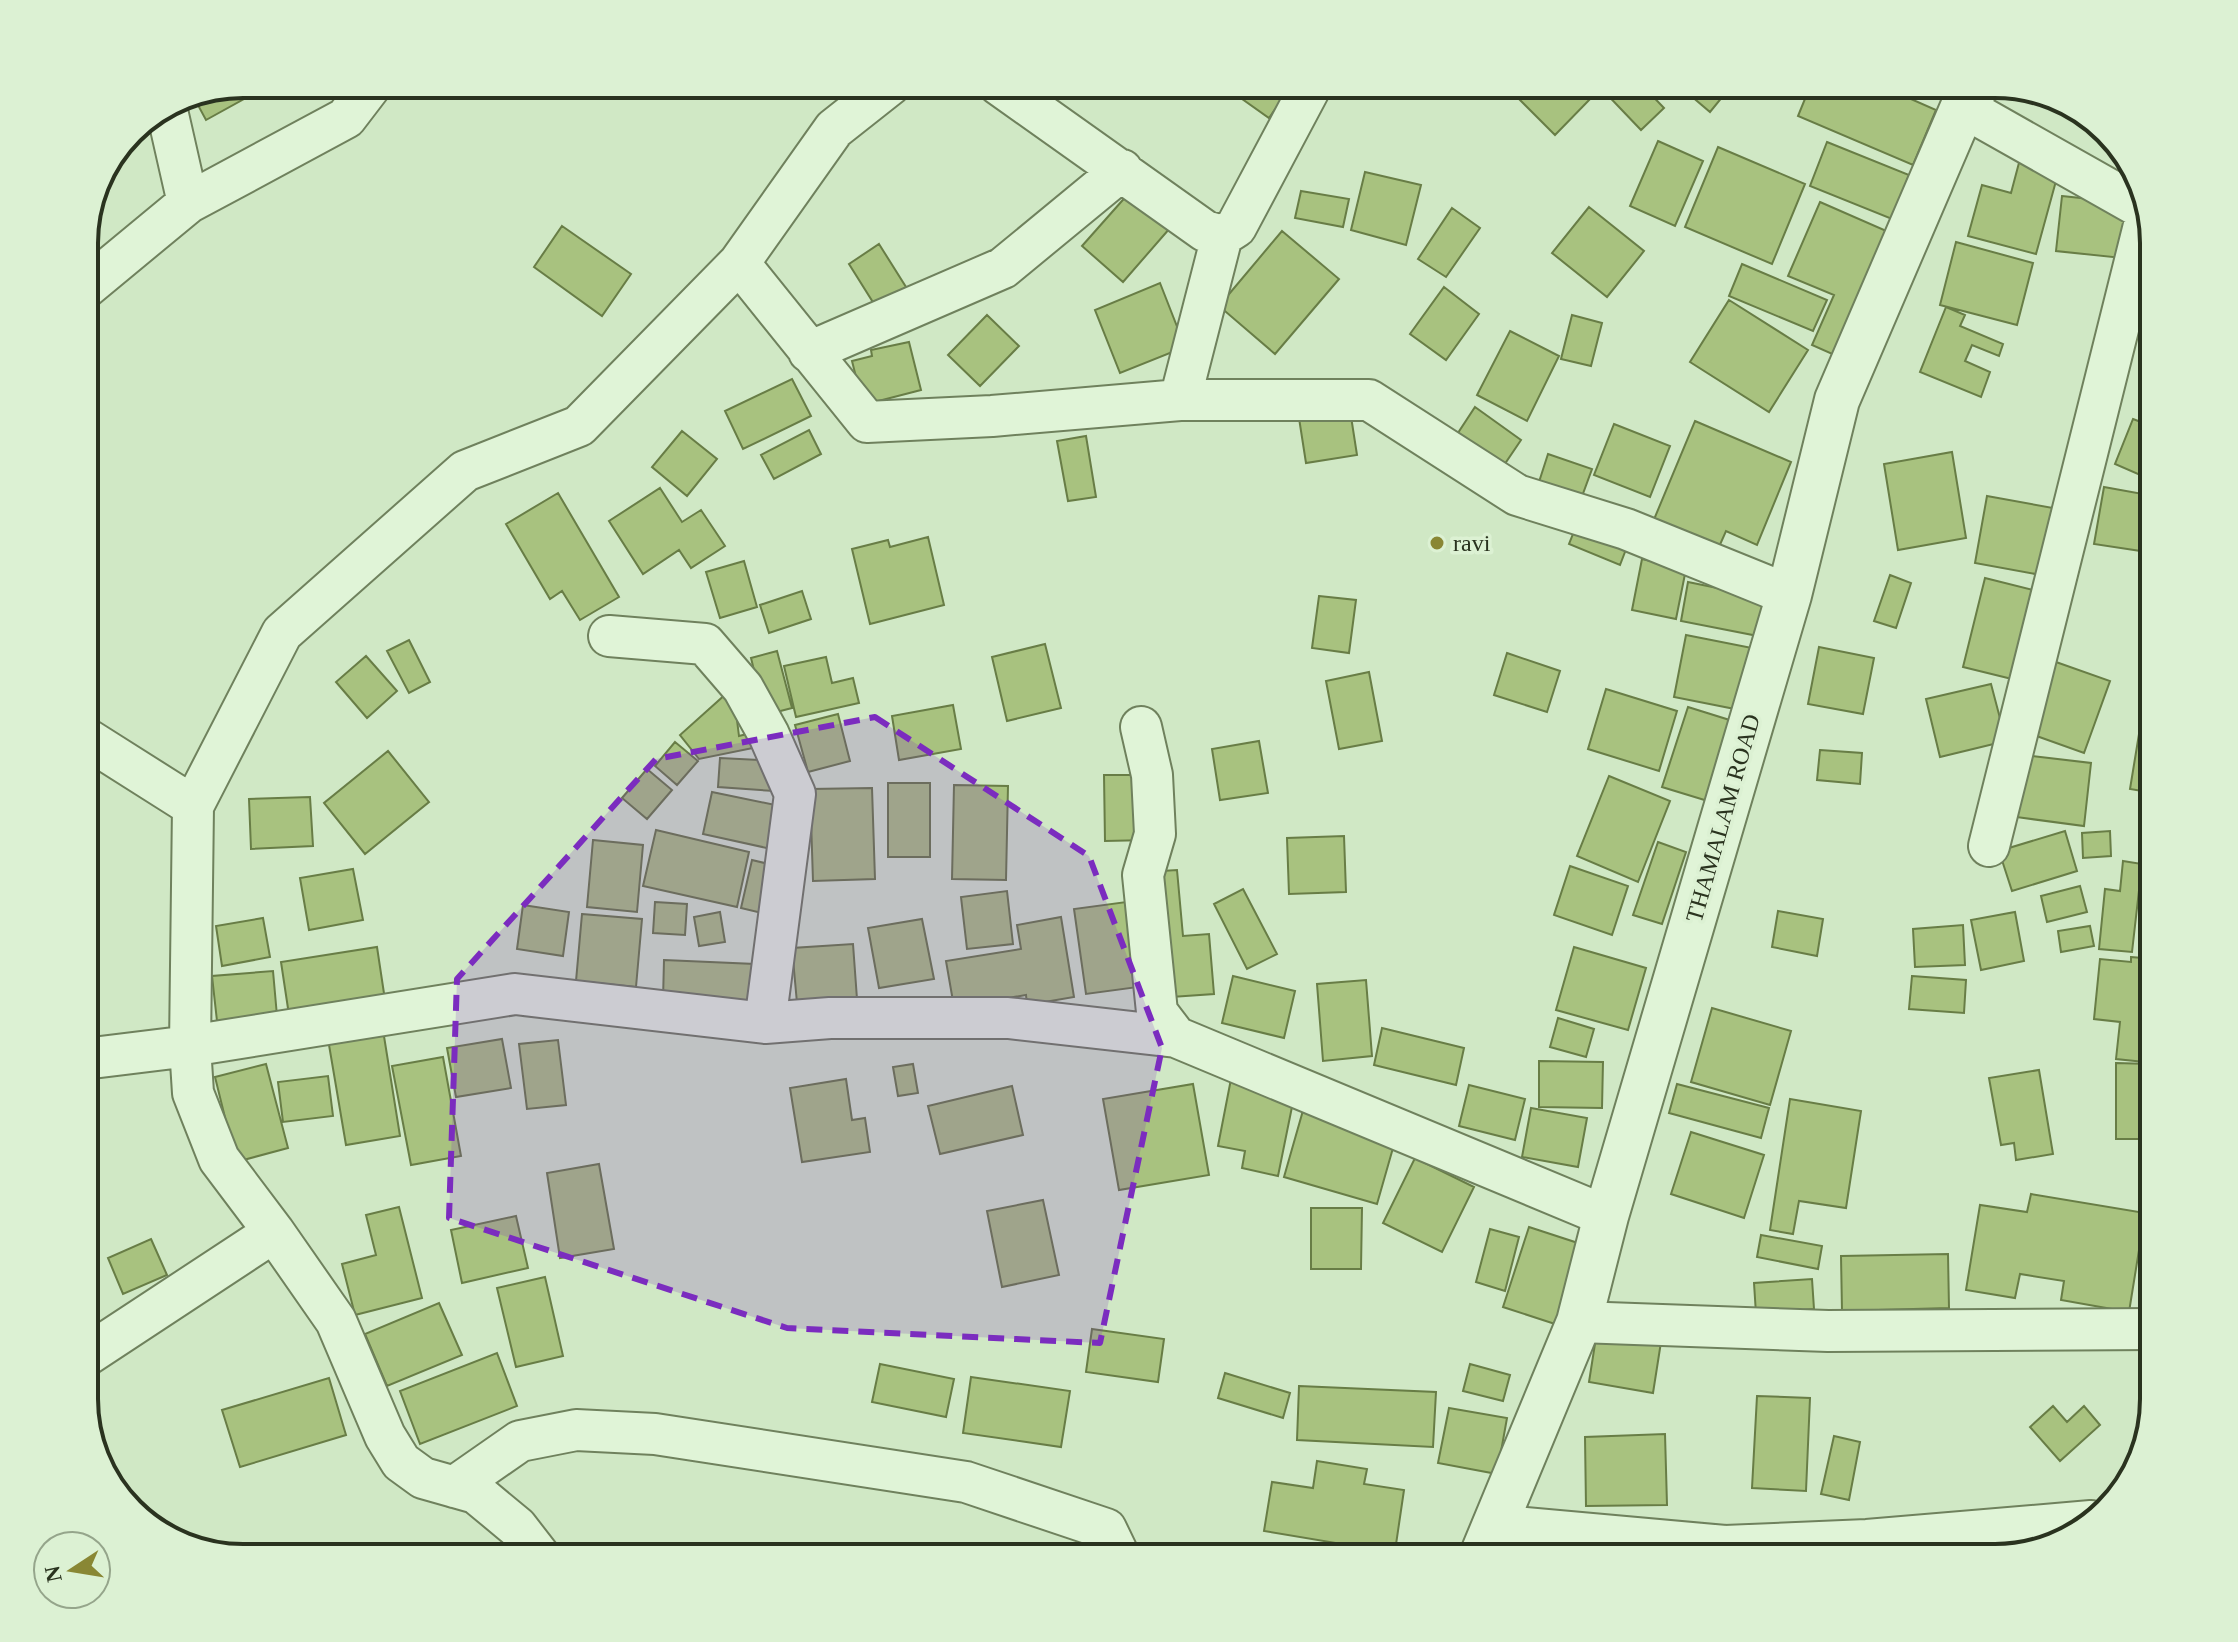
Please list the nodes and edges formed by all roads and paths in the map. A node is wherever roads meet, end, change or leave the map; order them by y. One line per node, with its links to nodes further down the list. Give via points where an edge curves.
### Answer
1 (361, 98): 9 (street, via 346,118)
2 (873, 98): 13 (street, via 834,129)
3 (1018, 98): 8 (street)
4 (1305, 98): 11 (street, via 1236,227)
5 (1969, 98): 17 (street, THAMALAM ROAD, via 1837,400)
6 (1975, 98): 10 (street)
7 (169, 118): 9 (street)
8 (1122, 170): 11 (street, via 1205,231); 15 (street, via 1003,268)
9 (188, 203): 14 (street)
10 (2135, 204)
11 (1222, 236): 16 (street)
12 (2140, 241): 22 (street)
13 (739, 263): 15 (street); 21 (street, via 579,426 465,471 282,633)
14 (98, 277)
15 (809, 352): 16 (street, via 867,422)
16 (1180, 400): 17 (street, via 1369,400 1517,495 1626,529)
17 (1789, 595): 27 (street, THAMALAM ROAD)
18 (609, 636): 23 (street, via 705,644 743,688 795,794)
19 (1141, 727): 24 (street, via 1152,775 1155,834 1143,875 1157,1012)
20 (98, 746): 21 (street)
21 (193, 806): 25 (street)
22 (1989, 846)
23 (765, 1023): 24 (street, via 1008,1018); 25 (street, via 515,994)
24 (1176, 1037): 27 (street)
25 (190, 1046): 26 (street); 28 (street, via 193,1093 219,1159)
26 (98, 1057)
27 (1606, 1216): 29 (street, THAMALAM ROAD)
28 (274, 1232): 31 (street); 32 (street, via 336,1321 401,1462 423,1478)
29 (1579, 1322): 30 (street, via 1828,1331); 34 (street, THAMALAM ROAD)
30 (2140, 1329)
31 (98, 1348)
32 (454, 1487): 35 (street, via 476,1493); 36 (street, via 520,1441 576,1430 655,1434 966,1482 1106,1529)
33 (2070, 1524): 38 (street)
34 (1487, 1541): 37 (street)
35 (530, 1544)
36 (1113, 1544)
37 (1630, 1544)
38 (1909, 1544)

